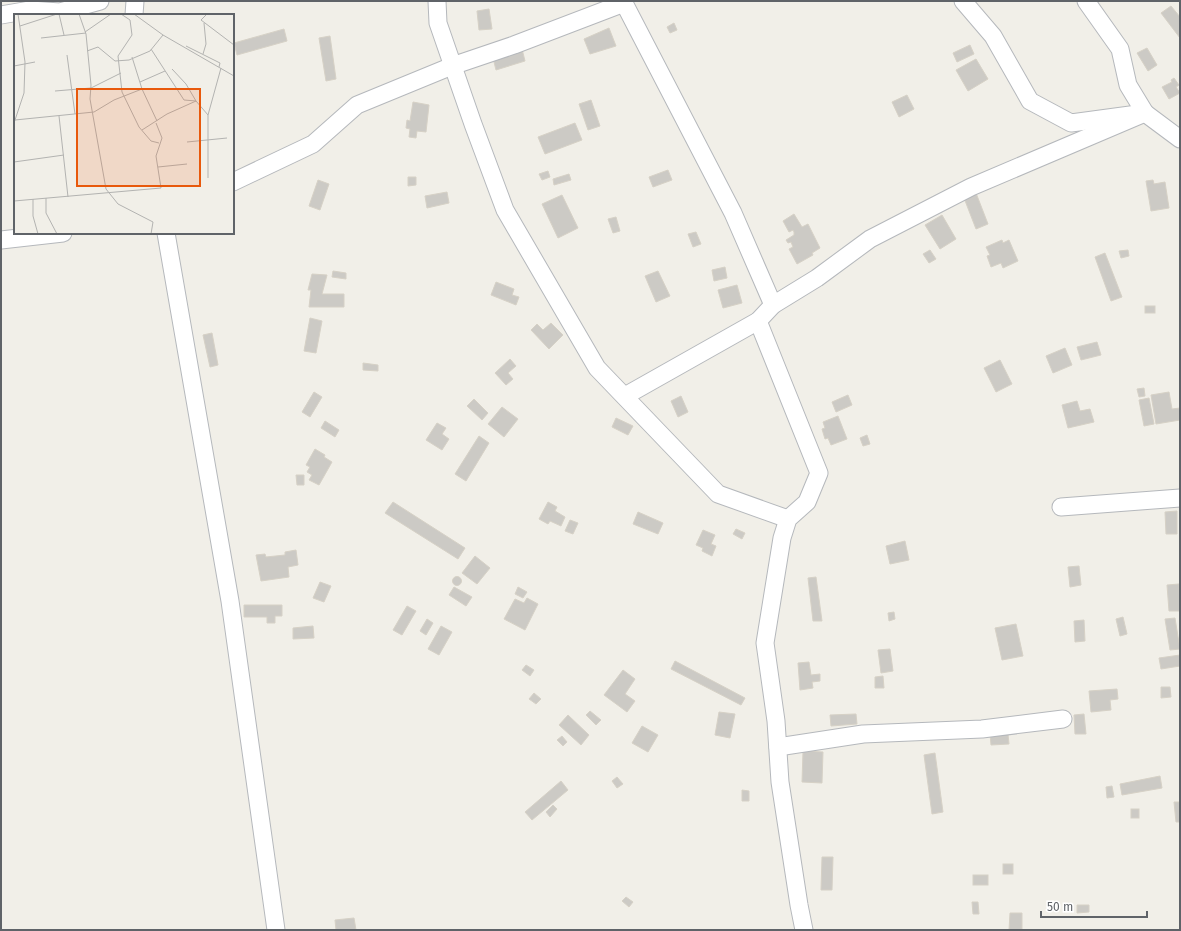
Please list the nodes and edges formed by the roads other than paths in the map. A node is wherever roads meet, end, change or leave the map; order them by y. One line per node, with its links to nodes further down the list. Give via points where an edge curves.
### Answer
1 (100, 1): 8 (street, via 60,12 30,10)
2 (135, 1): 7 (street)
3 (437, 1): 9 (street, via 438,23)
4 (963, 1): 10 (street, via 993,36 1030,101 1071,123)
5 (1086, 1): 10 (street, via 1120,50 1128,85)
6 (623, 2): 9 (street, via 514,45); 16 (street, via 733,213)
7 (134, 14)
8 (1, 15)
9 (452, 66): 12 (street, via 357,105 312,144); 18 (street, via 505,210 598,368)
10 (1145, 113): 11 (street); 16 (street, via 970,187 870,239 817,278)
11 (1180, 139)
12 (234, 182)
13 (54, 234): 15 (street)
14 (166, 234): 24 (street, via 230,601)
15 (1, 240)
16 (773, 305): 17 (street)
17 (758, 321): 18 (street); 21 (street, via 819,473 807,502)
18 (625, 396): 21 (street, via 718,494)
19 (1180, 498): 20 (street)
20 (1061, 507)
21 (788, 519): 23 (street, via 782,538 765,644)
22 (1063, 719): 23 (street, via 982,729 863,734)
23 (778, 747): 25 (street, via 780,782)
24 (276, 930)
25 (804, 930)

